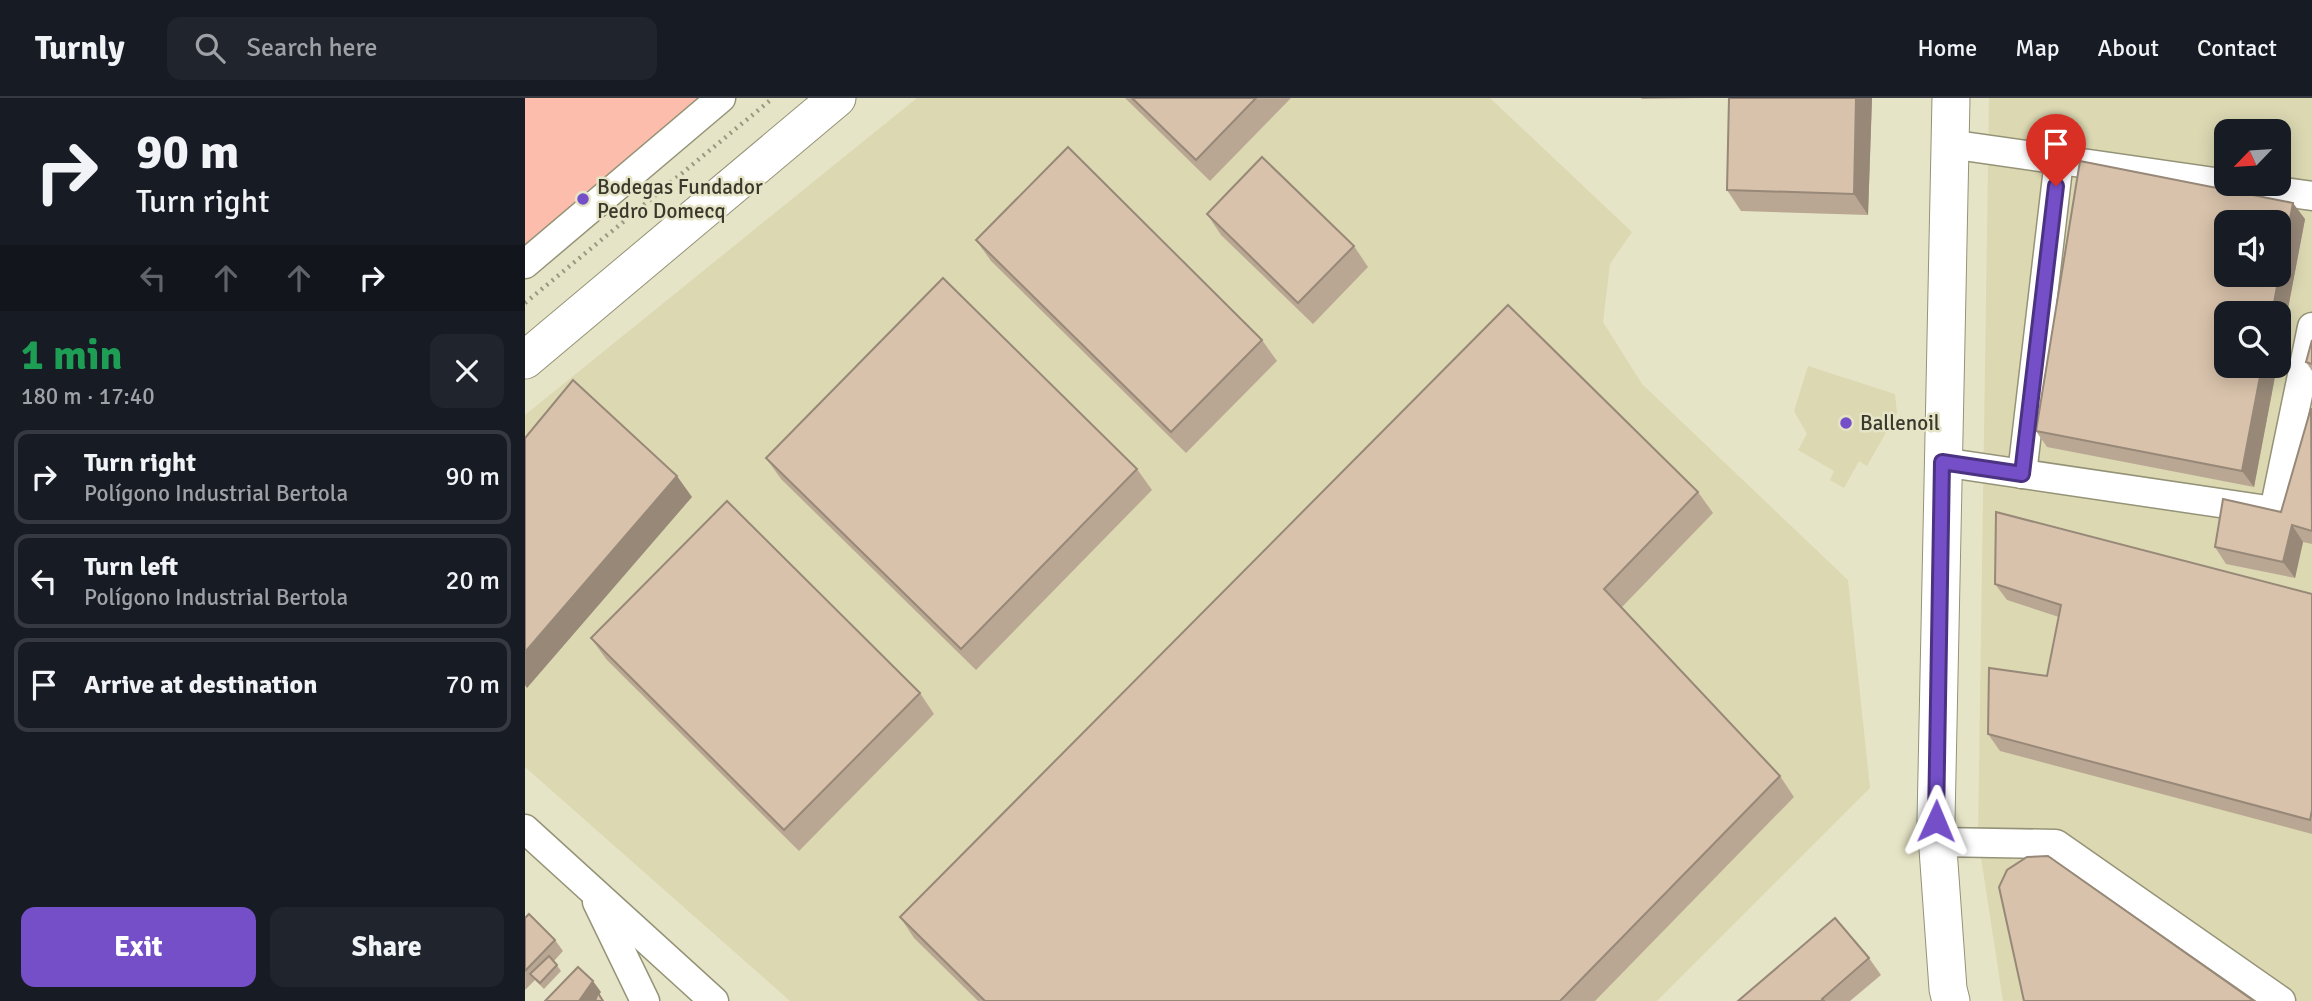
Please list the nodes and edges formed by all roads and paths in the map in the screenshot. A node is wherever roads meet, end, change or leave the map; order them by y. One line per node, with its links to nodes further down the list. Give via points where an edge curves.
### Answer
1 (722, 98): 8 (street)
2 (773, 98): 9 (path)
3 (837, 98): 11 (main road)
4 (1951, 98): 5 (main road)
5 (1949, 144): 6 (street); 13 (main road)
6 (2059, 160): 7 (street); 14 (street)
7 (2312, 196)
8 (525, 264)
9 (525, 303)
10 (2312, 327): 12 (street)
11 (525, 360)
12 (2304, 407): 14 (street, via 2274,511)
13 (1942, 462): 14 (street); 16 (main road)
14 (2022, 474)
15 (525, 829): 17 (street)
16 (1938, 842): 20 (main road); 21 (street, via 2056,844)
17 (591, 890): 18 (street); 19 (street)
18 (645, 1001)
19 (714, 1001)
20 (1951, 1001)
21 (2281, 1001)

